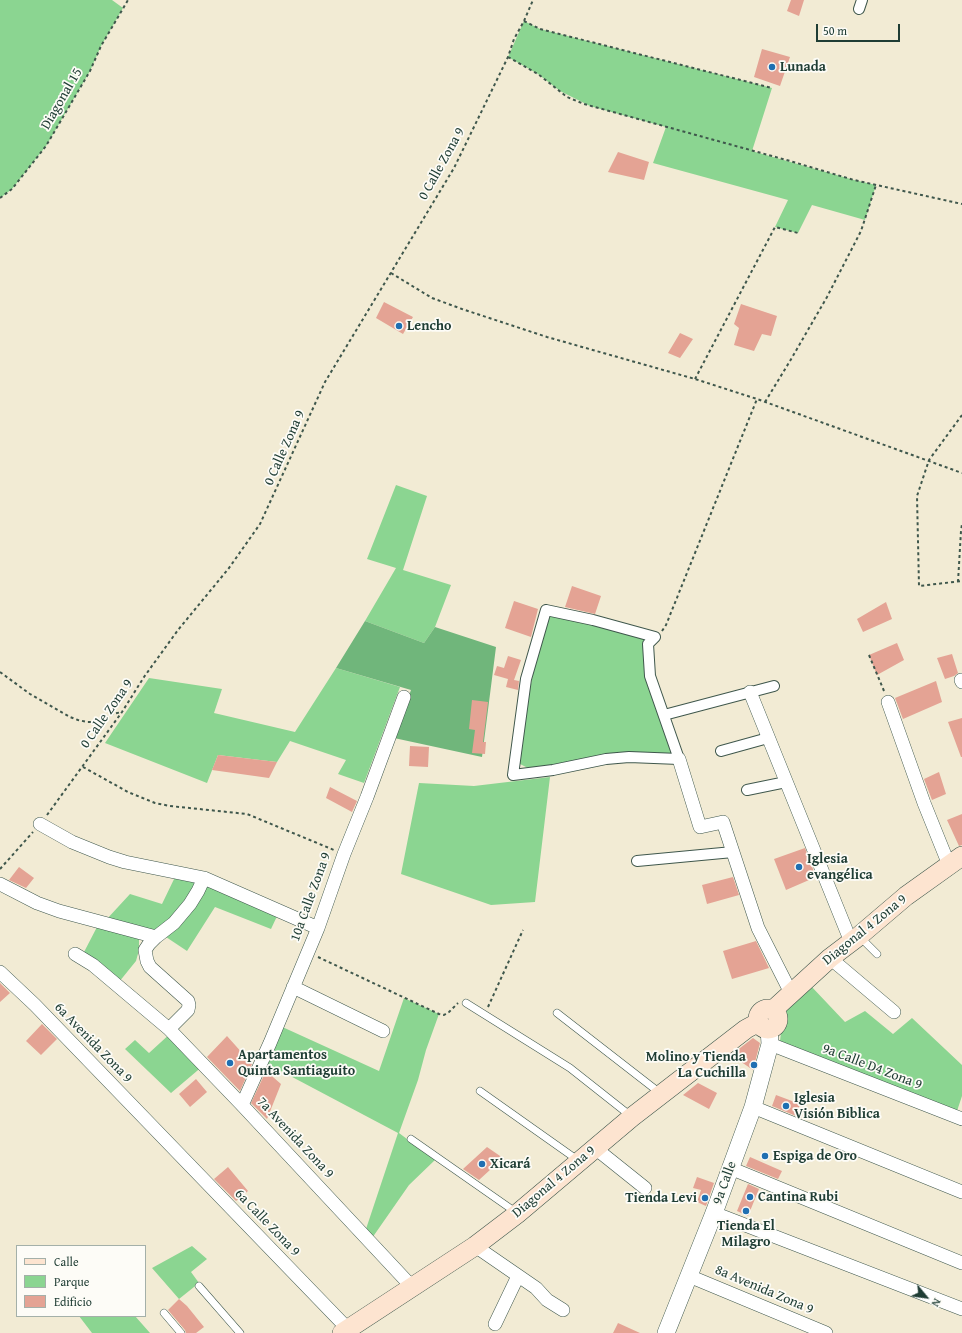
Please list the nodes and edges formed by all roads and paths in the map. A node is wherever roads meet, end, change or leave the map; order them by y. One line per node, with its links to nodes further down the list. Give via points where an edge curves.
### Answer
1 (128, 0): 7 (path, Diagonal 15, via 46,146 12,189)
2 (533, 0): 3 (path, 0 Calle Zona 9)
3 (524, 21): 4 (path, 0 Calle Zona 9); 5 (path, via 540,28)
4 (508, 57): 6 (path, via 538,74 567,97 584,104); 10 (path, 0 Calle Zona 9, via 454,168)
5 (772, 88)
6 (876, 185): 8 (path); 13 (path, via 860,231 827,297)
7 (0, 198)
8 (962, 204)
9 (798, 233): 11 (path, via 775,227)
10 (391, 273): 11 (path, via 432,298 462,309 547,337); 27 (path, 0 Calle Zona 9, via 325,382 260,524 229,568 178,630)
11 (695, 379): 12 (path)
12 (757, 399): 13 (path); 20 (path, via 666,625)
13 (764, 402): 15 (path)
14 (962, 415): 15 (path)
15 (929, 460): 16 (path); 19 (path, via 917,496 919,586)
16 (962, 473)
17 (962, 524): 19 (path)
18 (962, 581): 19 (path)
19 (958, 582)
20 (655, 637): 28 (street, via 648,644 650,676); 31 (street, via 546,610 526,679 513,775 606,759)
21 (869, 655): 26 (path)
22 (0, 672): 27 (path, via 30,694 78,720 95,722)
23 (774, 686): 24 (street)
24 (750, 692): 28 (street); 29 (street)
25 (404, 697): 37 (street, 10a Calle Zona 9)
26 (888, 702): 38 (street, via 924,803)
27 (122, 712): 32 (path, 0 Calle Zona 9)
28 (664, 715): 31 (street)
29 (768, 738): 30 (street); 33 (street)
30 (721, 751)
31 (679, 759): 36 (street, via 700,827 723,822)
32 (82, 766): 35 (path, 0 Calle Zona 9); 37 (path, via 128,792 155,803 247,814)
33 (786, 782): 34 (street); 46 (street)
34 (747, 790)
35 (40, 824): 40 (path, 0 Calle Zona 9); 41 (street, via 72,842 109,857)
36 (733, 852): 39 (street); 53 (street, via 758,928)
37 (344, 854): 43 (street, 10a Calle Zona 9)
38 (956, 860): 46 (main road, Diagonal 4 Zona 9, via 906,896)
39 (637, 861)
40 (0, 870)
41 (204, 878): 43 (street); 45 (street, via 190,904 174,923)
42 (0, 884): 45 (street, via 58,911)
43 (318, 928): 47 (street, 10a Calle Zona 9)
44 (524, 930): 57 (path)
45 (156, 937): 58 (street, via 145,950 150,968 188,1001 189,1005 188,1010)
46 (855, 939): 49 (lane); 50 (main road, Diagonal 4 Zona 9)
47 (308, 952): 52 (street, 10a Calle Zona 9); 54 (path, via 439,1014 449,1012 460,1001)
48 (75, 954): 58 (street, 7a Avenida Zona 9, via 103,973)
49 (877, 954)
50 (830, 958): 53 (main road, Diagonal 4 Zona 9); 55 (street)
51 (0, 972): 67 (street, 6a Avenida Zona 9)
52 (293, 987): 59 (street); 63 (street, 10a Calle Zona 9)
53 (791, 993): 60 (main road, Diagonal 4 Zona 9, via 773,1010 763,1010 759,1016)
54 (466, 1003): 57 (lane)
55 (894, 1012)
56 (557, 1013): 62 (lane)
57 (485, 1014): 65 (lane, via 570,1068)
58 (168, 1029): 63 (street, 7a Avenida Zona 9)
59 (383, 1031)
60 (766, 1032): 62 (main road, Diagonal 4 Zona 9, via 746,1029); 64 (street, 9a Calle); 66 (street, 9a Calle D4 Zona 9)
61 (480, 1091): 70 (lane)
62 (662, 1095): 65 (main road, Diagonal 4 Zona 9)
63 (242, 1105): 81 (street, 7a Avenida Zona 9)
64 (753, 1107): 71 (street, 9a Calle); 73 (street)
65 (632, 1117): 69 (main road, Diagonal 4 Zona 9)
66 (962, 1119)
67 (163, 1138): 86 (street, 6a Calle Zona 9)
68 (411, 1140): 75 (lane)
69 (595, 1148): 70 (main road, Diagonal 4 Zona 9); 72 (street)
70 (579, 1161): 75 (main road, Diagonal 4 Zona 9)
71 (730, 1168): 74 (street, 9a Calle); 77 (street)
72 (645, 1188)
73 (962, 1192)
74 (714, 1213): 79 (street, 9a Calle); 82 (street)
75 (517, 1214): 76 (main road, Diagonal 4 Zona 9)
76 (475, 1246): 78 (street); 81 (main road, Diagonal 4 Zona 9)
77 (962, 1263)
78 (518, 1276): 83 (street); 85 (street)
79 (689, 1276): 89 (street, 9a Calle); 90 (street, 8a Avenida Zona 9)
80 (199, 1286): 88 (lane)
81 (413, 1288): 86 (main road, Diagonal 4 Zona 9)
82 (962, 1309)
83 (563, 1310)
84 (164, 1313): 87 (lane)
85 (495, 1324)
86 (345, 1331)
87 (180, 1333)
88 (240, 1333)
89 (666, 1333)
90 (826, 1333)

